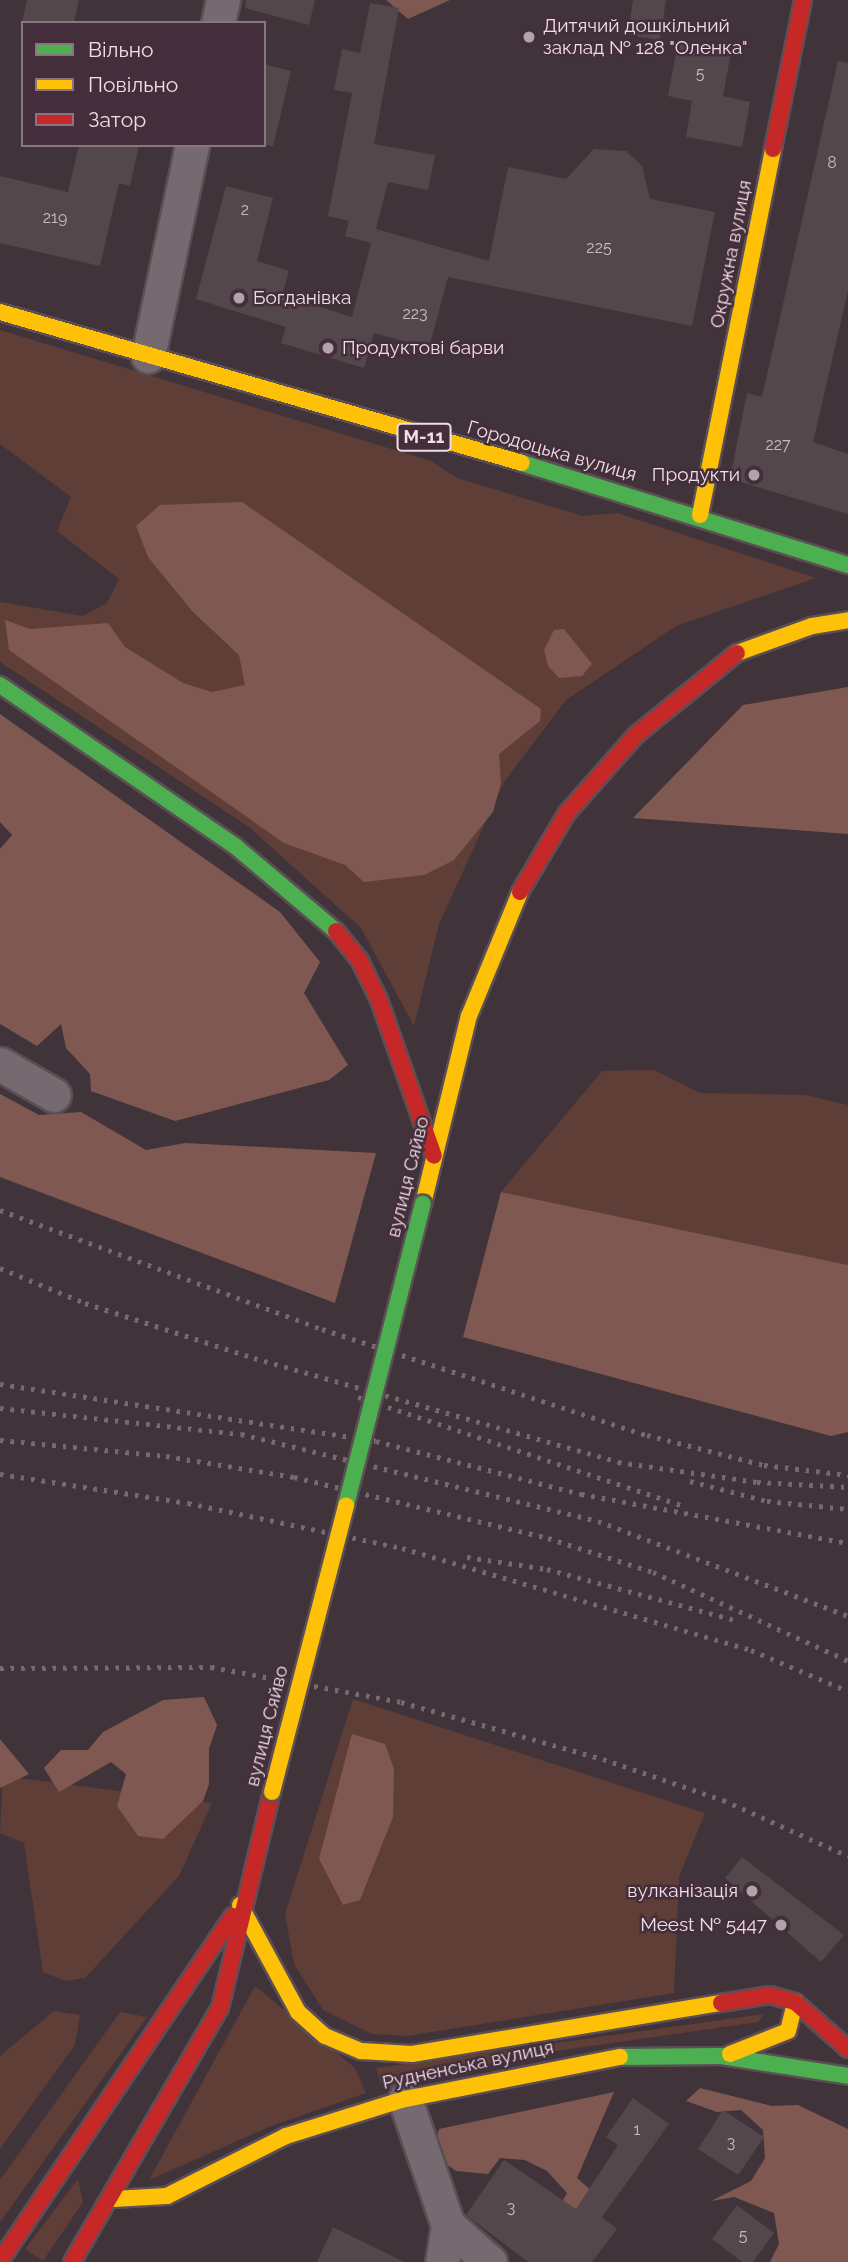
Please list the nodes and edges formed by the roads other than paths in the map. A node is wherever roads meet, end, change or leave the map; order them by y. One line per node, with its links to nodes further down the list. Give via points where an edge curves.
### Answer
1 (223, 0): 3 (street)
2 (803, 0): 7 (main road, Окружна вулиця)
3 (218, 21)
4 (192, 147): 6 (street)
5 (0, 312): 6 (main road, Городоцька вулиця / М-11)
6 (148, 356): 7 (main road, Городоцька вулиця / М-11)
7 (700, 515): 8 (main road, Городоцька вулиця / М-11)
8 (848, 565)
9 (848, 620): 13 (main road, вулиця Сяйво, via 812,626 735,654 685,690 636,735 567,813 511,905 470,1016)
10 (0, 685): 13 (main road, via 235,846 326,918 359,958 379,1000)
11 (0, 1064): 12 (street)
12 (54, 1095)
13 (434, 1156): 14 (main road, вулиця Сяйво, bridge)
14 (240, 1906): 15 (main road, Рудненська вулиця, via 298,2012 325,2036 361,2051 412,2054 770,1996); 20 (main road, вулиця Сяйво); 23 (main road, вулиця Сяйво, via 220,2008)
15 (795, 2002): 16 (main road); 17 (main road, via 788,2031)
16 (848, 2049)
17 (721, 2056): 18 (main road, Рудненська вулиця); 19 (main road, Рудненська вулиця, via 631,2055)
18 (848, 2076)
19 (405, 2099): 23 (main road, Рудненська вулиця, via 286,2136 167,2196); 24 (street)
20 (86, 2139): 21 (main road); 25 (main road, вулиця Сяйво)
21 (93, 2160)
22 (102, 2180): 23 (main road)
23 (113, 2199): 26 (main road, вулиця Сяйво)
24 (447, 2225): 27 (street); 28 (street)
25 (1, 2261)
26 (72, 2262)
27 (442, 2262)
28 (490, 2262)

